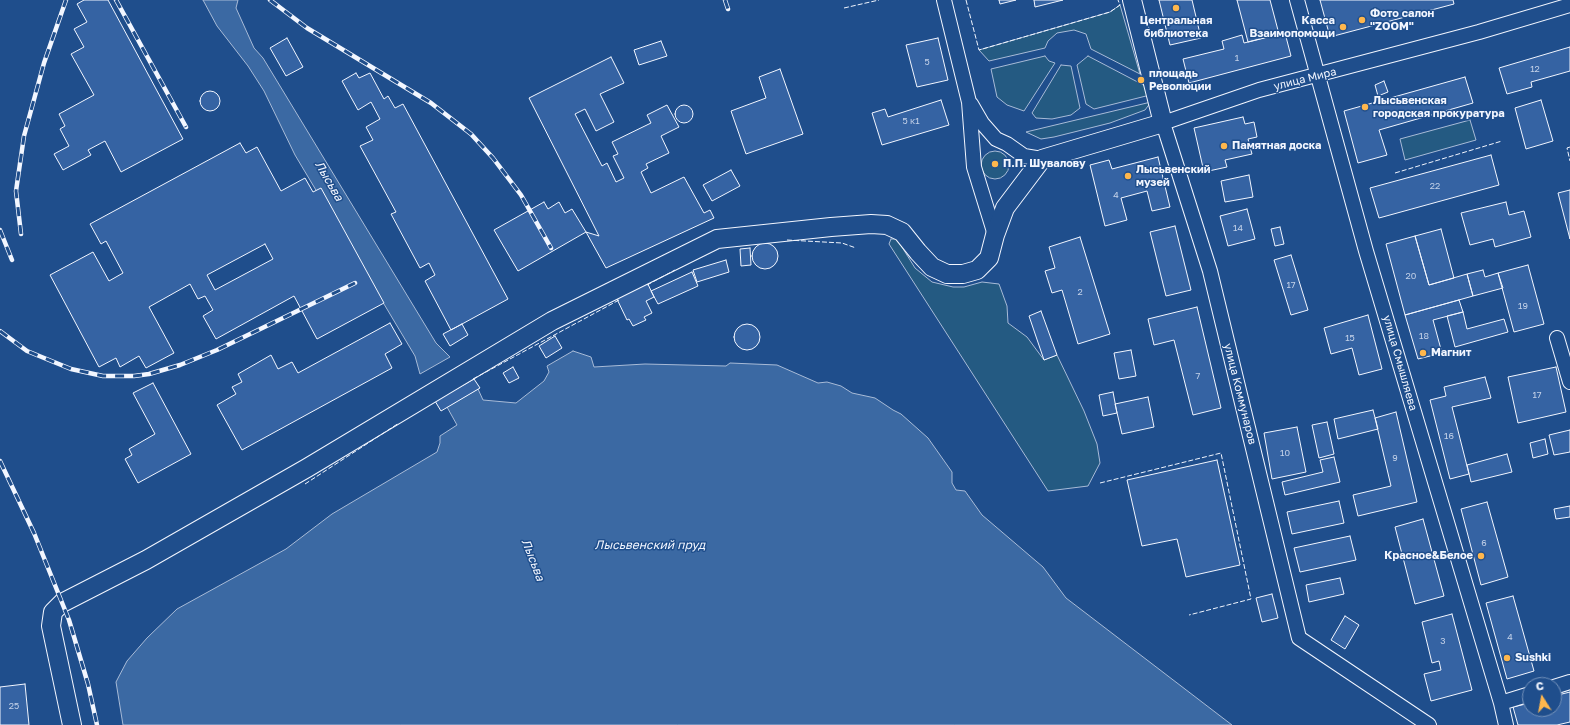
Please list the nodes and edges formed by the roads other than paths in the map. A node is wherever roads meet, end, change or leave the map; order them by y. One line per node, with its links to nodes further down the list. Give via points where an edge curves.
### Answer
1 (944, 0): 6 (street)
2 (1132, 0): 7 (main road, улица Коммунаров)
3 (1297, 0): 5 (street, улица Смышляева)
4 (1570, 5): 5 (street, улица Мира)
5 (1317, 76): 7 (street, улица Мира, via 1259,90); 13 (street, улица Смышляева)
6 (969, 102): 8 (street, via 982,123 996,138 1024,156); 9 (street, via 974,167)
7 (1163, 123): 8 (main road, улица Мира); 15 (street, улица Коммунаров, via 1210,271 1299,638)
8 (1042, 159): 9 (main road, via 1005,208)
9 (995, 235): 14 (main road, via 989,258 977,270 963,274 947,274 932,267 902,232 888,226 871,224 831,227 717,239 552,321 273,487 146,560 62,603 53,612 51,626)
10 (1557, 338): 11 (street)
11 (1570, 382)
12 (1522, 696): 13 (street)
13 (1501, 703): 16 (street, улица Смышляева)
14 (72, 725)
15 (1429, 725)
16 (1506, 725)

